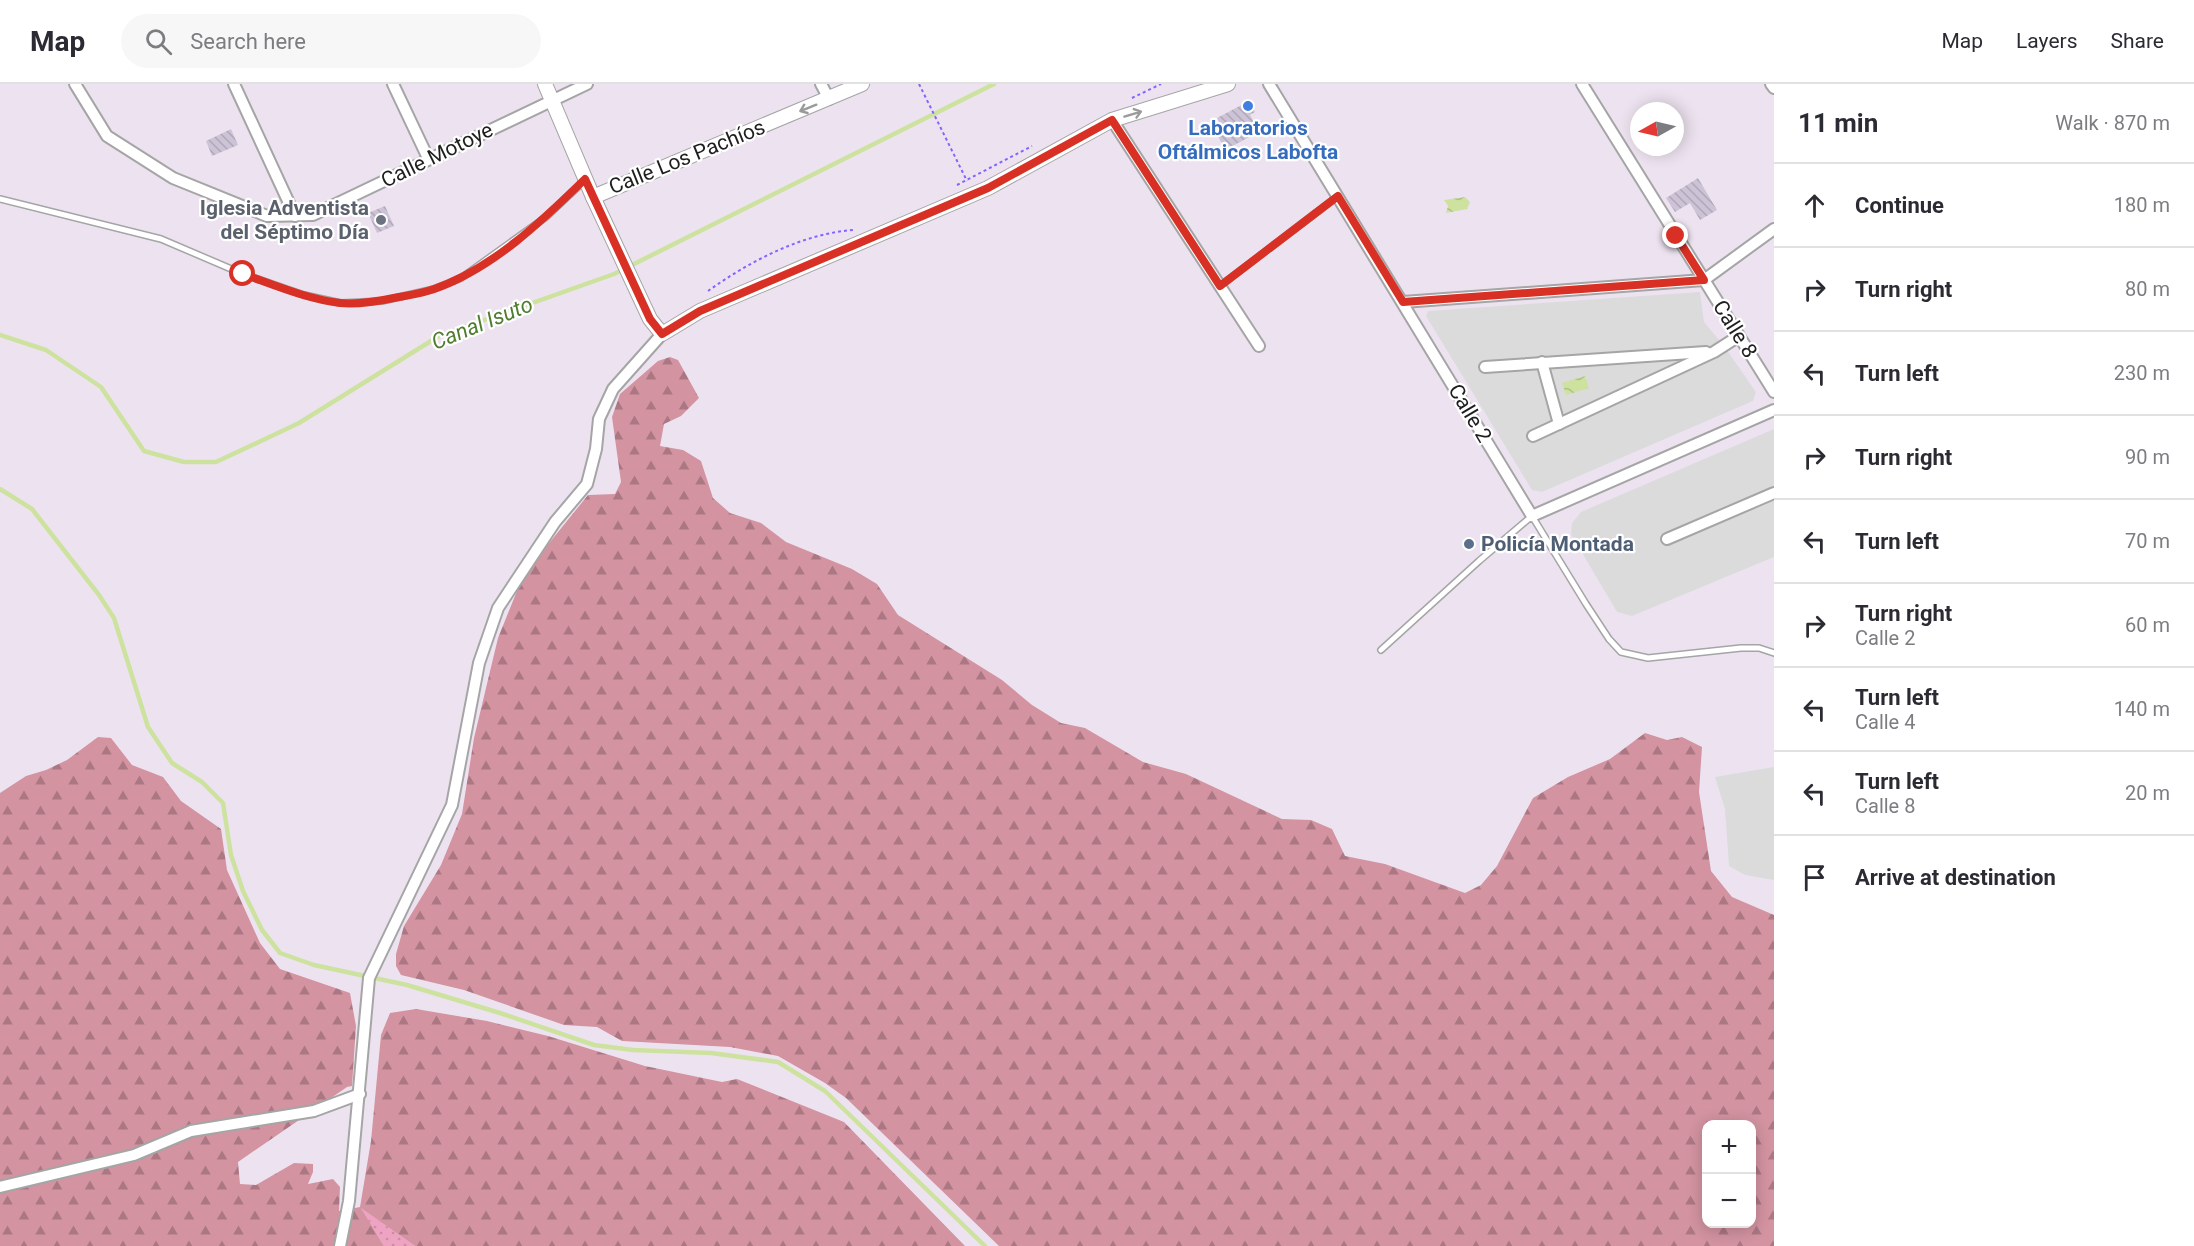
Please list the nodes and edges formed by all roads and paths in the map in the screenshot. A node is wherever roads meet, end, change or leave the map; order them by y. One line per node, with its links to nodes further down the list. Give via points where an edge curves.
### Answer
1 (234, 84): 28 (street)
2 (393, 84): 20 (street)
3 (545, 84): 17 (street, Calle Los Pachíos)
4 (587, 84): 17 (street, Calle Motoye)
5 (821, 84): 15 (street)
6 (862, 84): 15 (street, Calle Los Pachíos)
7 (919, 84): 22 (path)
8 (1161, 84): 16 (path)
9 (1228, 84): 18 (street, one-way to 9)
10 (1269, 84): 25 (street, Calle 2)
11 (1582, 84): 31 (street, Calle 8)
12 (1771, 84): 14 (street)
13 (76, 87): 28 (street, Calle Motoye, via 107,136 173,178 267,216)
14 (1774, 88)
15 (829, 99): 26 (street, Calle Los Pachíos, one-way to 26)
16 (1131, 99)
17 (552, 100): 20 (street, Calle Motoye); 21 (street, Calle Los Pachíos)
18 (1112, 120): 24 (street); 32 (street)
19 (1039, 143): 22 (path)
20 (428, 158): 28 (street, Calle Motoye, via 314,216)
21 (585, 179): 26 (street, Calle Los Pachíos); 27 (lane, via 546,217 460,278 434,289 382,301 340,303 243,274 161,239)
22 (966, 180): 23 (path); 24 (path)
23 (950, 188)
24 (972, 194): 35 (street, via 700,311)
25 (1338, 196): 32 (lane); 34 (street, Calle 2)
26 (593, 197): 35 (street, via 650,319)
27 (0, 199)
28 (295, 216)
29 (1774, 229): 31 (street)
30 (856, 230): 33 (path, via 831,232 792,245)
31 (1704, 280): 34 (street); 36 (street, Calle 8)
32 (1220, 286): 37 (street)
33 (702, 295)
34 (1403, 302): 46 (street, Calle 2)
35 (662, 334): 50 (street, via 612,388 599,419 587,484 555,522 498,608 479,663 452,805 369,978)
36 (1740, 336): 38 (street); 41 (street, Calle 8)
37 (1259, 346)
38 (1714, 352): 39 (street); 43 (street)
39 (1542, 362): 40 (street); 43 (street)
40 (1485, 367)
41 (1774, 392)
42 (1774, 410): 46 (street)
43 (1559, 424): 44 (street)
44 (1533, 436)
45 (1774, 493): 47 (street)
46 (1532, 516): 48 (lane); 49 (lane, via 1621,652 1648,658 1741,648)
47 (1667, 539)
48 (1381, 650)
49 (1774, 653)
50 (360, 1094): 51 (street, via 314,1111 191,1131 134,1155); 52 (street, via 349,1201)
51 (0, 1187)
52 (340, 1246)

